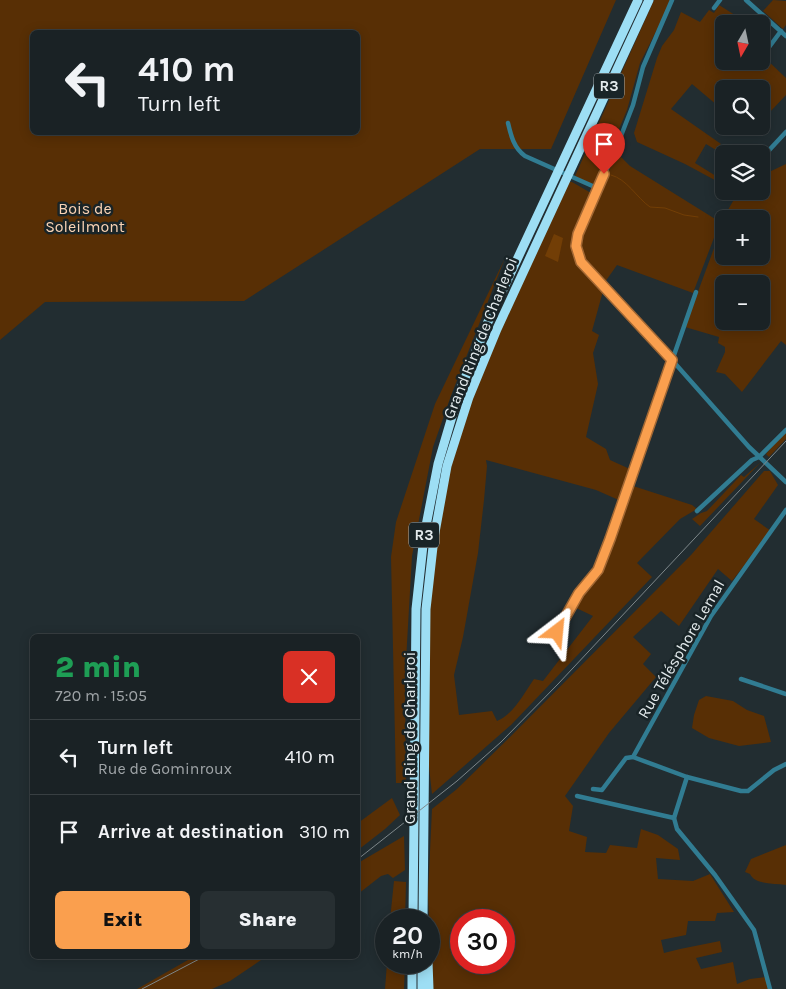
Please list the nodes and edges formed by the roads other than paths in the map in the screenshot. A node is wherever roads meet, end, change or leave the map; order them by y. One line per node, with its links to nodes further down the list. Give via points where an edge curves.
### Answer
1 (638, 0): 30 (highway, Grand Ring de Charleroi / R3, via 488,324 459,393 438,464 419,572 416,609)
2 (649, 0): 31 (highway, Grand Ring de Charleroi / R3, via 496,329 469,397 447,466 429,574 425,648)
3 (672, 0): 13 (street, via 643,67 617,146)
4 (720, 0): 6 (street)
5 (746, 0): 7 (street)
6 (714, 8)
7 (781, 31): 8 (street); 9 (street)
8 (786, 36)
9 (770, 46)
10 (508, 123): 13 (street, via 518,151)
11 (786, 132): 12 (street)
12 (770, 149)
13 (597, 188): 15 (street, via 578,234 576,246 581,262)
14 (696, 292): 15 (street)
15 (672, 360): 17 (street); 21 (street, via 598,570 579,593)
16 (786, 430): 17 (street)
17 (759, 458): 18 (street); 20 (street, via 752,460)
18 (786, 482)
19 (786, 510): 24 (street, Rue Télésphore Lemal, via 711,616)
20 (697, 511)
21 (557, 632)
22 (741, 679): 23 (street)
23 (786, 694)
24 (633, 757): 26 (street); 27 (street, Rue Télésphore Lemal, via 626,758 602,790)
25 (786, 764): 26 (street, via 748,791)
26 (687, 777): 29 (street)
27 (593, 789)
28 (576, 796): 29 (street)
29 (674, 818): 38 (street, via 677,829 715,874 754,930)
30 (413, 909)
31 (423, 909)
32 (412, 974): 35 (highway)
33 (422, 974): 36 (highway)
34 (429, 974): 37 (highway)
35 (412, 989)
36 (422, 989)
37 (430, 989)
38 (770, 989)

